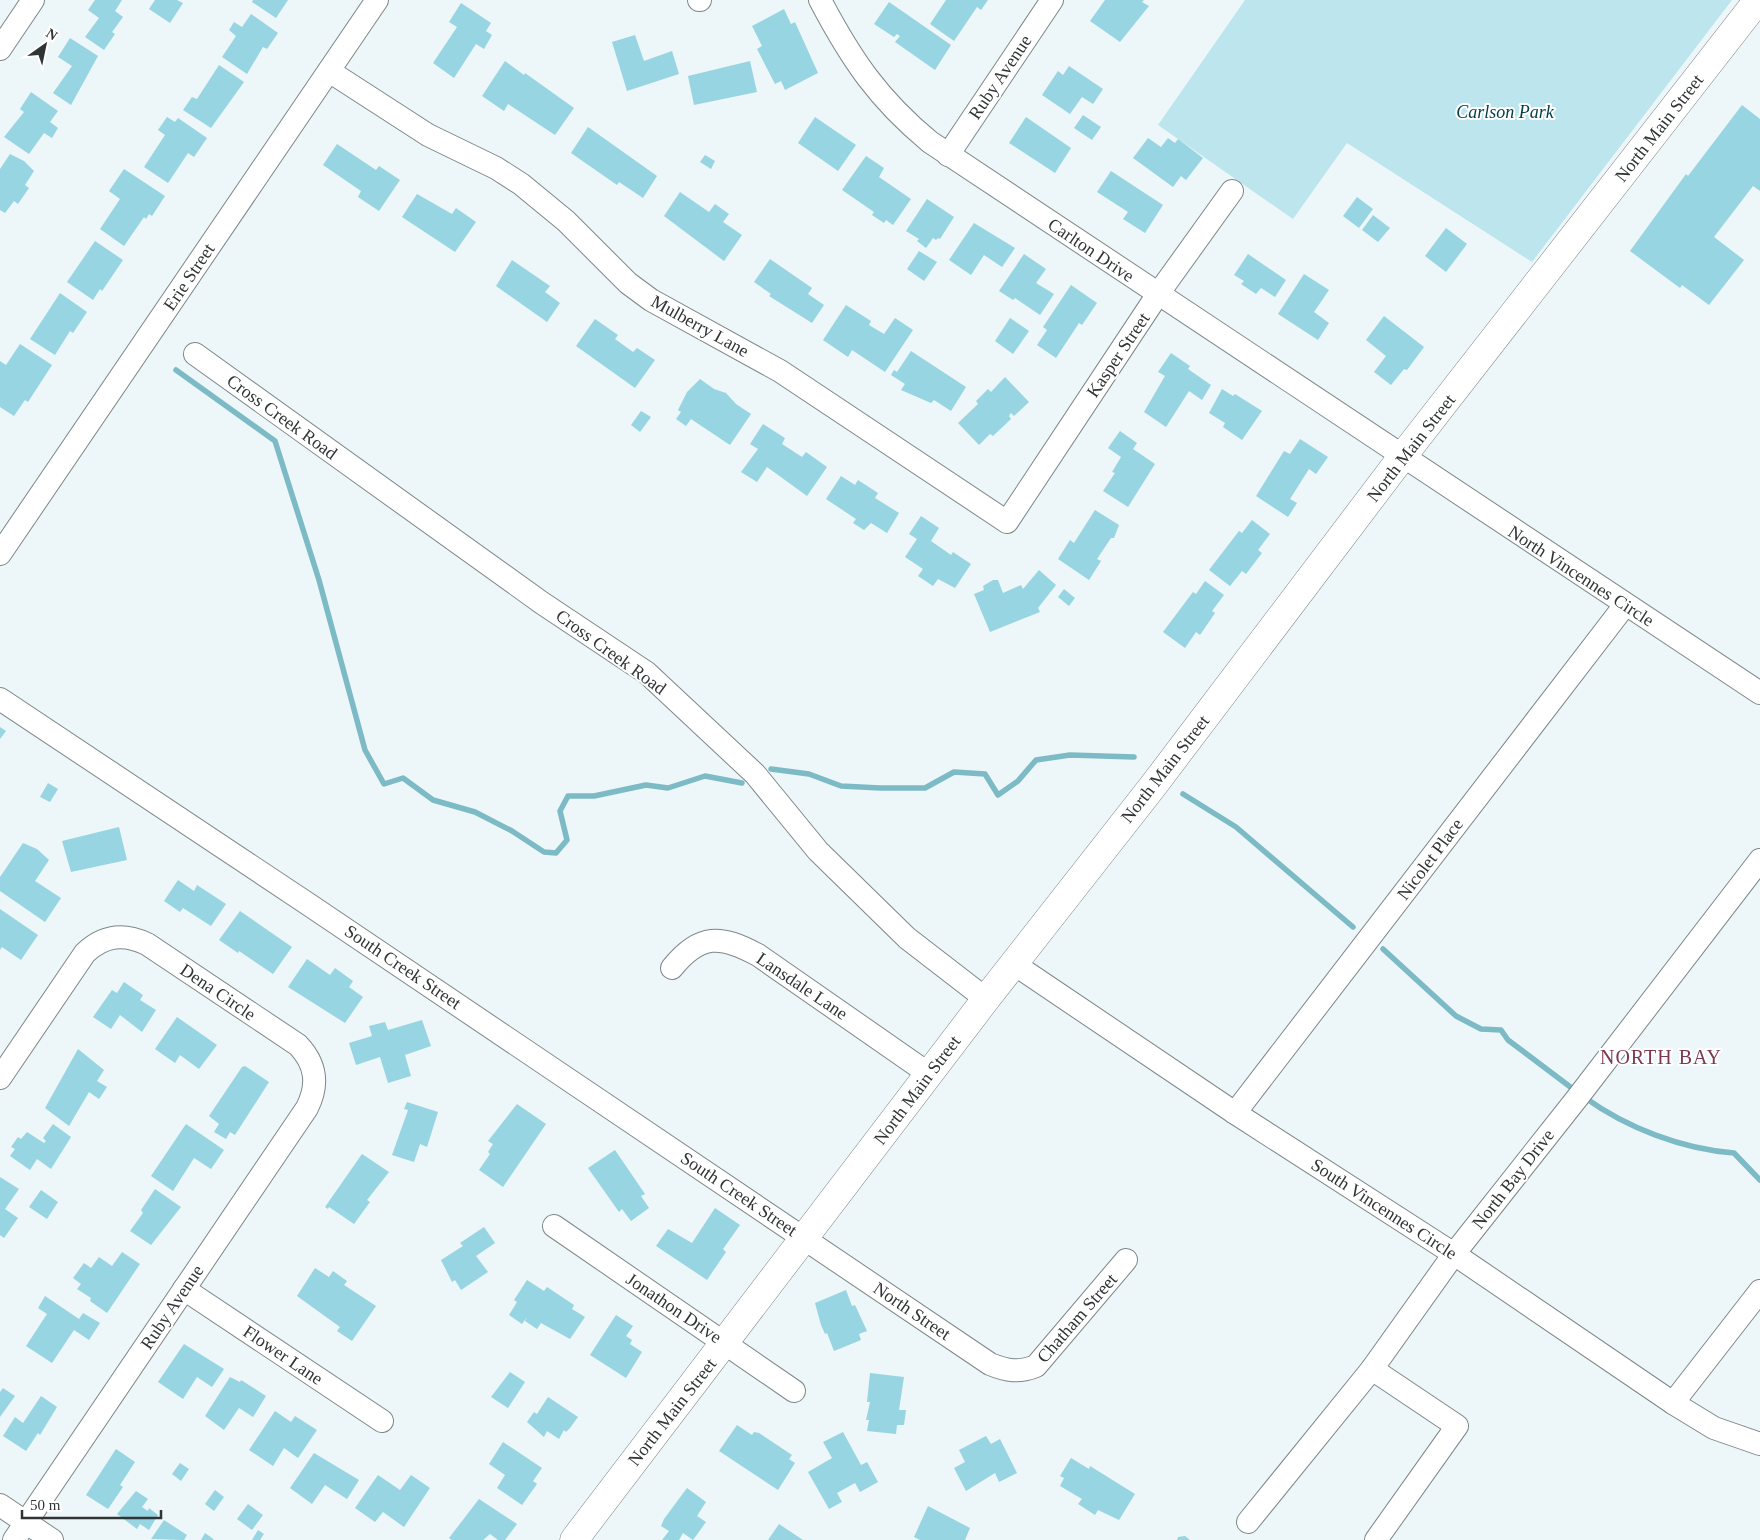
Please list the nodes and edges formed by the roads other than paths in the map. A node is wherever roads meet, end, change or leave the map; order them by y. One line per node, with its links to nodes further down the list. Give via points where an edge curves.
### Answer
1 (33, 0): 6 (street)
2 (377, 0): 7 (street, Erie Street)
3 (820, 0): 8 (street, Carlton Drive, via 868,81 908,124)
4 (1052, 0): 8 (street, Ruby Avenue)
5 (1758, 0): 12 (main road, North Main Street)
6 (0, 49)
7 (329, 71): 13 (street, Mulberry Lane, via 428,135 496,168 521,184 566,221 628,283 651,300 780,371); 14 (street, Erie Street)
8 (948, 155): 10 (street, Carlton Drive)
9 (1232, 191): 10 (street, Kasper Street)
10 (1158, 294): 12 (street, Carlton Drive); 13 (street, Kasper Street)
11 (195, 354): 21 (street, Cross Creek Road, via 542,603 647,673 755,774 818,851 907,938)
12 (1402, 457): 15 (street, North Vincennes Circle); 19 (main road, North Main Street)
13 (1007, 522)
14 (0, 554)
15 (1625, 604): 16 (street, North Vincennes Circle); 25 (street, Nicolet Place)
16 (1760, 694)
17 (0, 699): 27 (street, South Creek Street)
18 (1760, 860): 28 (street, North Bay Drive)
19 (1014, 964): 21 (main road, North Main Street); 25 (street, South Vincennes Circle)
20 (672, 968): 23 (street, Lansdale Lane, via 686,951 703,941 720,940 741,946)
21 (986, 999): 23 (main road, North Main Street)
22 (314, 1069): 24 (street, Dena Circle, via 298,1045 147,944 121,936 94,945 85,953); 30 (street, Ruby Avenue, via 315,1085 308,1108)
23 (929, 1074): 27 (main road, North Main Street)
24 (0, 1078)
25 (1235, 1113): 28 (street, South Vincennes Circle)
26 (554, 1226): 32 (street, Jonathon Drive)
27 (805, 1238): 32 (main road, North Main Street); 34 (street, North Street, via 990,1364 1005,1370)
28 (1454, 1254): 33 (street, North Bay Drive); 36 (street, South Vincennes Circle)
29 (1126, 1260): 34 (street, Chatham Street, via 1036,1366)
30 (184, 1289): 37 (street, Flower Lane); 41 (street, Ruby Avenue)
31 (1760, 1291): 36 (street)
32 (725, 1342): 35 (street, Jonathon Drive); 43 (main road, North Main Street)
33 (1372, 1369): 40 (street, North Bay Drive); 44 (street, via 1457,1426)
34 (1024, 1371)
35 (794, 1391)
36 (1673, 1403): 38 (street, South Vincennes Circle, via 1714,1428)
37 (382, 1421)
38 (1760, 1444)
39 (0, 1505): 41 (street)
40 (1248, 1522)
41 (20, 1531): 42 (street)
42 (52, 1540)
43 (574, 1540)
44 (1376, 1540)

